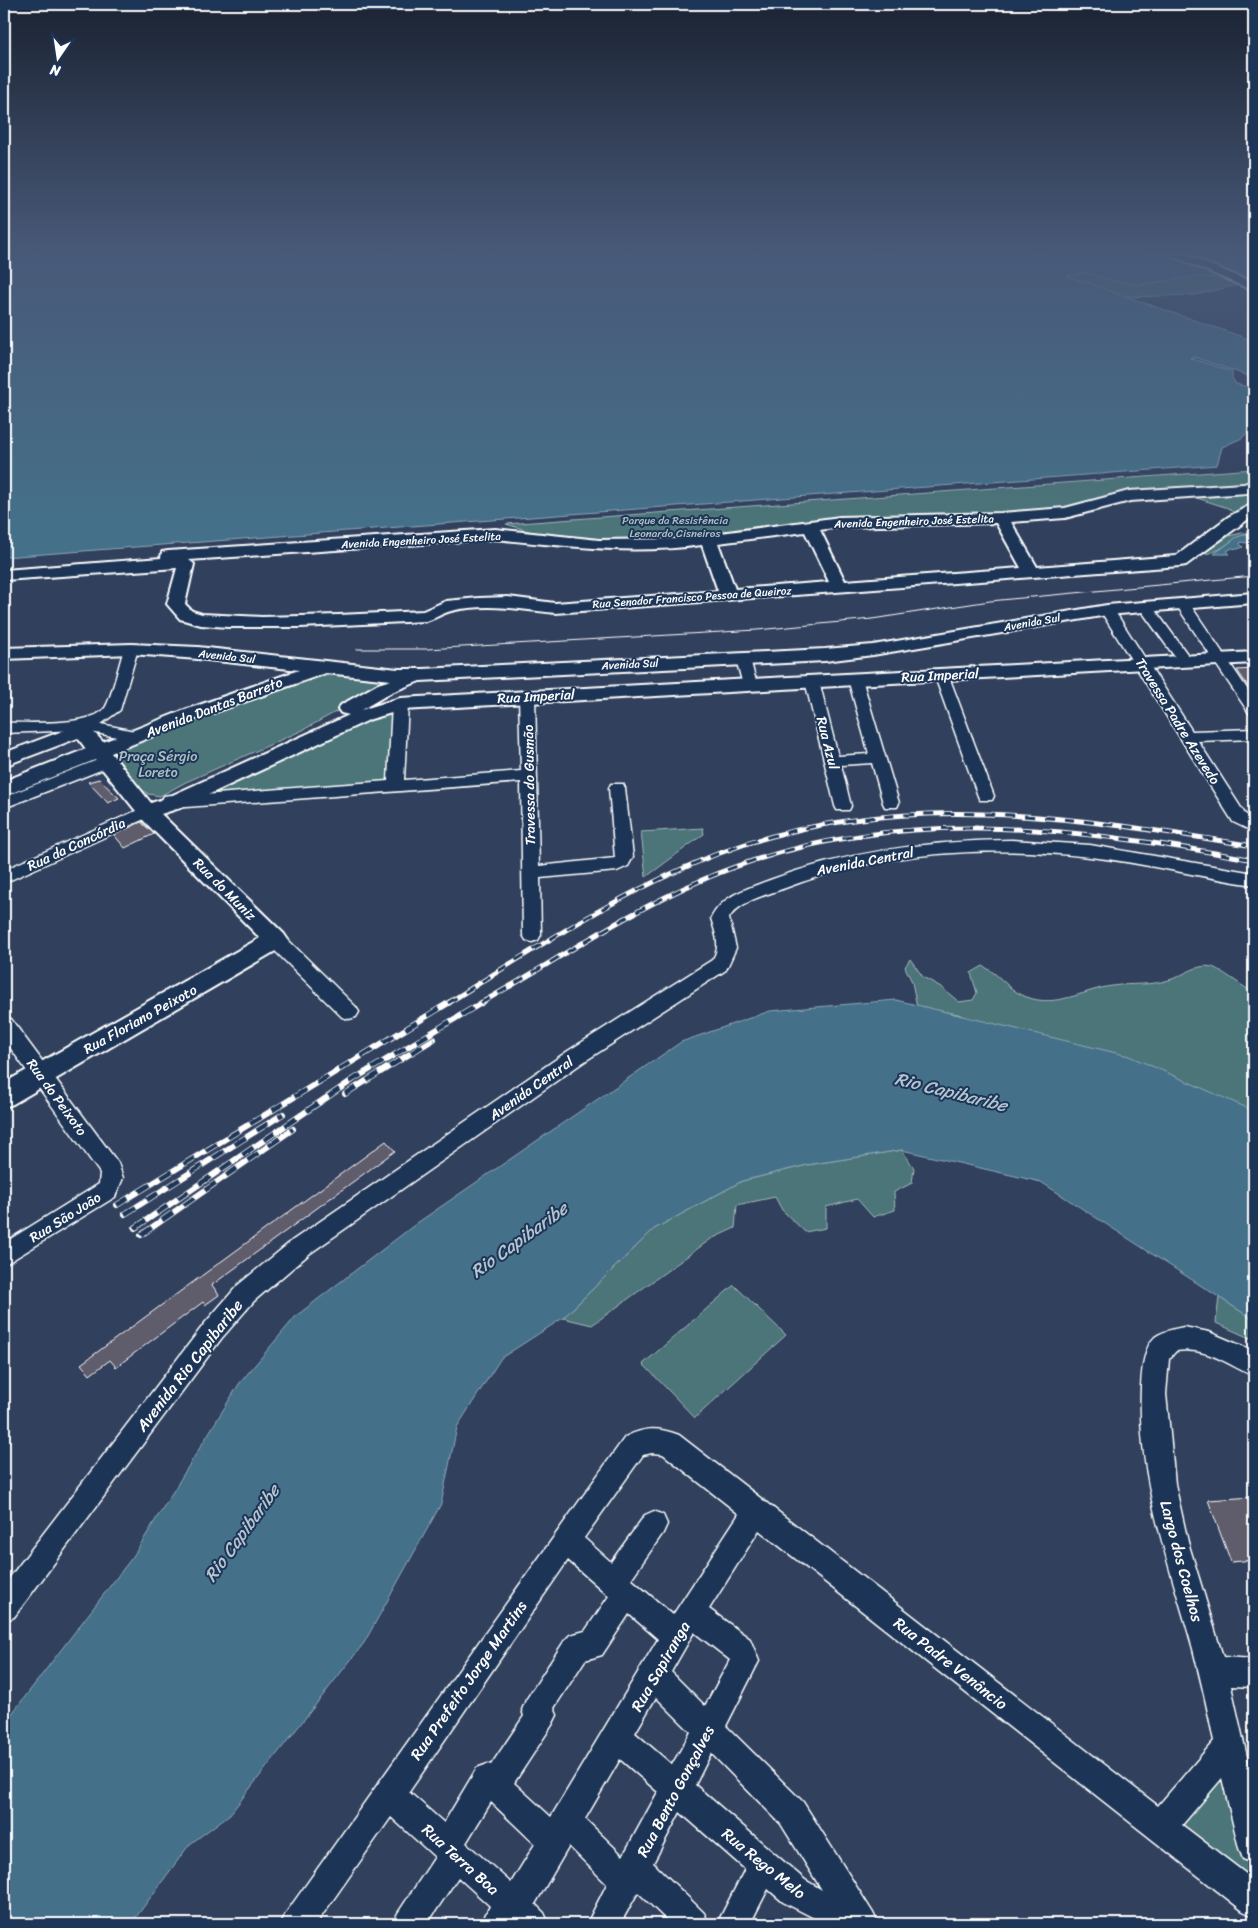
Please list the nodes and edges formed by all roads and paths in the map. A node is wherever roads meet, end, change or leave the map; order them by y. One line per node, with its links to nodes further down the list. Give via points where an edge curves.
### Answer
1 (1254, 485): 2 (main road, Avenida Engenheiro José Estelita)
2 (1169, 493): 4 (main road); 5 (main road, Avenida Engenheiro José Estelita, via 1129,496 1065,513)
3 (1254, 508): 4 (main road, Rua Senador Francisco Pessoa de Queiroz)
4 (1225, 512): 11 (main road, Rua Senador Francisco Pessoa de Queiroz, via 1180,561)
5 (1000, 518): 6 (main road, Avenida Engenheiro José Estelita, via 877,520); 11 (main road)
6 (810, 526): 7 (main road, Avenida Engenheiro José Estelita); 13 (main road)
7 (709, 542): 8 (main road, Avenida Engenheiro José Estelita, via 599,545 495,534); 14 (main road)
8 (213, 552): 9 (main road); 10 (main road, Avenida Engenheiro José Estelita)
9 (179, 563): 12 (main road); 14 (main road, Rua Senador Francisco Pessoa de Queiroz, via 176,604 186,616 200,620 274,622 426,616 446,606 479,603 508,602 556,608)
10 (4, 568)
11 (1031, 571): 13 (main road, Rua Senador Francisco Pessoa de Queiroz)
12 (4, 575)
13 (839, 586): 14 (main road, Rua Senador Francisco Pessoa de Queiroz)
14 (728, 595)
15 (1254, 598): 16 (main road, Avenida Sul)
16 (1182, 603): 17 (main road, Avenida Sul); 23 (street)
17 (1145, 606): 18 (main road, Avenida Sul); 24 (street)
18 (1107, 610): 22 (main road, Avenida Sul, via 873,650); 25 (street, Travessa Padre Azevedo)
19 (130, 649): 20 (main road, Avenida Sul); 26 (main road, Avenida Sul); 35 (street, via 112,710 99,720)
20 (4, 653)
21 (1254, 657): 23 (main road, Rua Imperial)
22 (743, 658): 28 (main road, Avenida Sul); 31 (street)
23 (1221, 658): 24 (main road, Rua Imperial); 34 (street)
24 (1185, 661): 25 (main road, Rua Imperial)
25 (1142, 664): 27 (main road, Rua Imperial); 39 (street, Travessa Padre Azevedo)
26 (343, 668): 28 (main road, Avenida Sul); 38 (main road, Avenida Dantas Barreto, via 292,677)
27 (940, 674): 29 (main road, Rua Imperial); 48 (street)
28 (424, 675): 49 (main road, via 385,688)
29 (854, 679): 30 (main road, Rua Imperial); 41 (street)
30 (812, 681): 31 (main road, Rua Imperial); 43 (street, Rua Azul)
31 (750, 684): 32 (main road, Rua Imperial)
32 (527, 696): 33 (main road, Rua Imperial); 44 (street, Travessa do Gusmão)
33 (400, 704): 45 (street); 49 (main road, Rua Imperial, via 364,714)
34 (1254, 710)
35 (81, 727): 36 (street); 38 (street); 40 (main road); 42 (main road)
36 (4, 728)
37 (1254, 734): 39 (street)
38 (138, 736): 40 (main road, Avenida Dantas Barreto)
39 (1188, 736): 54 (street, Travessa Padre Azevedo, via 1239,818)
40 (103, 756): 47 (main road, Avenida Dantas Barreto); 50 (street, Avenida Dantas Barreto); 53 (main road, Rua do Muniz)
41 (878, 758): 43 (street); 51 (street)
42 (4, 760)
43 (832, 761): 52 (street, Rua Azul)
44 (529, 776): 45 (street); 55 (street, Travessa do Gusmão)
45 (396, 787): 49 (street)
46 (617, 788): 55 (street, via 622,862)
47 (4, 789)
48 (986, 796)
49 (170, 802): 53 (main road, via 162,816)
50 (4, 803)
51 (891, 803)
52 (843, 806)
53 (154, 818): 56 (street, Rua da Concórdia); 59 (main road, Rua do Muniz)
54 (1254, 826)
55 (531, 873): 58 (street, Travessa do Gusmão)
56 (4, 876)
57 (1254, 879): 64 (street, Avenida Central, via 1117,855 1044,847 916,851 853,861 806,873 728,906 720,918 728,952 719,965 575,1057)
58 (532, 935)
59 (276, 940): 60 (street, Rua do Muniz); 62 (main road, Rua Floriano Peixoto)
60 (350, 1012)
61 (4, 1024): 62 (street, Rua do Peixoto)
62 (42, 1074): 63 (main road, Rua Floriano Peixoto); 65 (street, Rua do Peixoto)
63 (4, 1096)
64 (418, 1167): 73 (street, Avenida Rio Capibaribe, via 301,1247 246,1293 213,1331)
65 (110, 1170): 66 (street, Rua São João, via 112,1178 107,1190)
66 (4, 1255)
67 (1254, 1364): 75 (street, Largo dos Coelhos, via 1206,1341 1176,1340 1158,1350 1154,1373 1152,1394 1164,1499)
68 (643, 1441): 69 (street, Rua Padre Venâncio, via 670,1444); 71 (street, Rua Prefeito Jorge Martins, via 634,1446)
69 (756, 1512): 74 (street, Rua Sapiranga); 84 (street, Rua Padre Venâncio)
70 (654, 1524): 72 (street)
71 (567, 1541): 72 (street); 83 (street, Rua Prefeito Jorge Martins)
72 (620, 1588): 74 (street); 81 (street, via 592,1645 580,1645 574,1650 539,1712)
73 (4, 1607)
74 (683, 1624): 77 (street, Rua Sapiranga); 78 (street, Rua Bento Gonçalves, via 740,1649 746,1657)
75 (1213, 1672): 76 (street); 80 (street, Largo dos Coelhos)
76 (1254, 1673)
77 (654, 1675): 78 (street); 79 (street, Rua Sapiranga)
78 (707, 1728): 82 (street, Rua Bento Gonçalves); 97 (street, via 792,1813)
79 (618, 1738): 82 (street); 85 (street, Rua Sapiranga)
80 (1229, 1747): 84 (street); 86 (street, Largo dos Coelhos)
81 (491, 1783): 85 (street); 87 (street)
82 (675, 1789): 88 (street, Rua Rego Melo); 89 (street, Rua Bento Gonçalves)
83 (389, 1794): 87 (street, Rua Terra Boa); 92 (street, Rua Prefeito Jorge Martins)
84 (1160, 1827): 90 (street, Rua Padre Venâncio)
85 (561, 1832): 89 (street); 91 (street, Rua Sapiranga)
86 (1254, 1848)
87 (450, 1850): 91 (street, Rua Terra Boa); 93 (street)
88 (764, 1866): 96 (street); 97 (street, Rua Rego Melo, via 794,1891)
89 (631, 1874): 94 (street, Rua Bento Gonçalves); 95 (street)
90 (1254, 1900)
91 (514, 1915)
92 (297, 1924)
93 (409, 1924)
94 (603, 1924)
95 (693, 1924)
96 (733, 1924)
97 (862, 1924)

